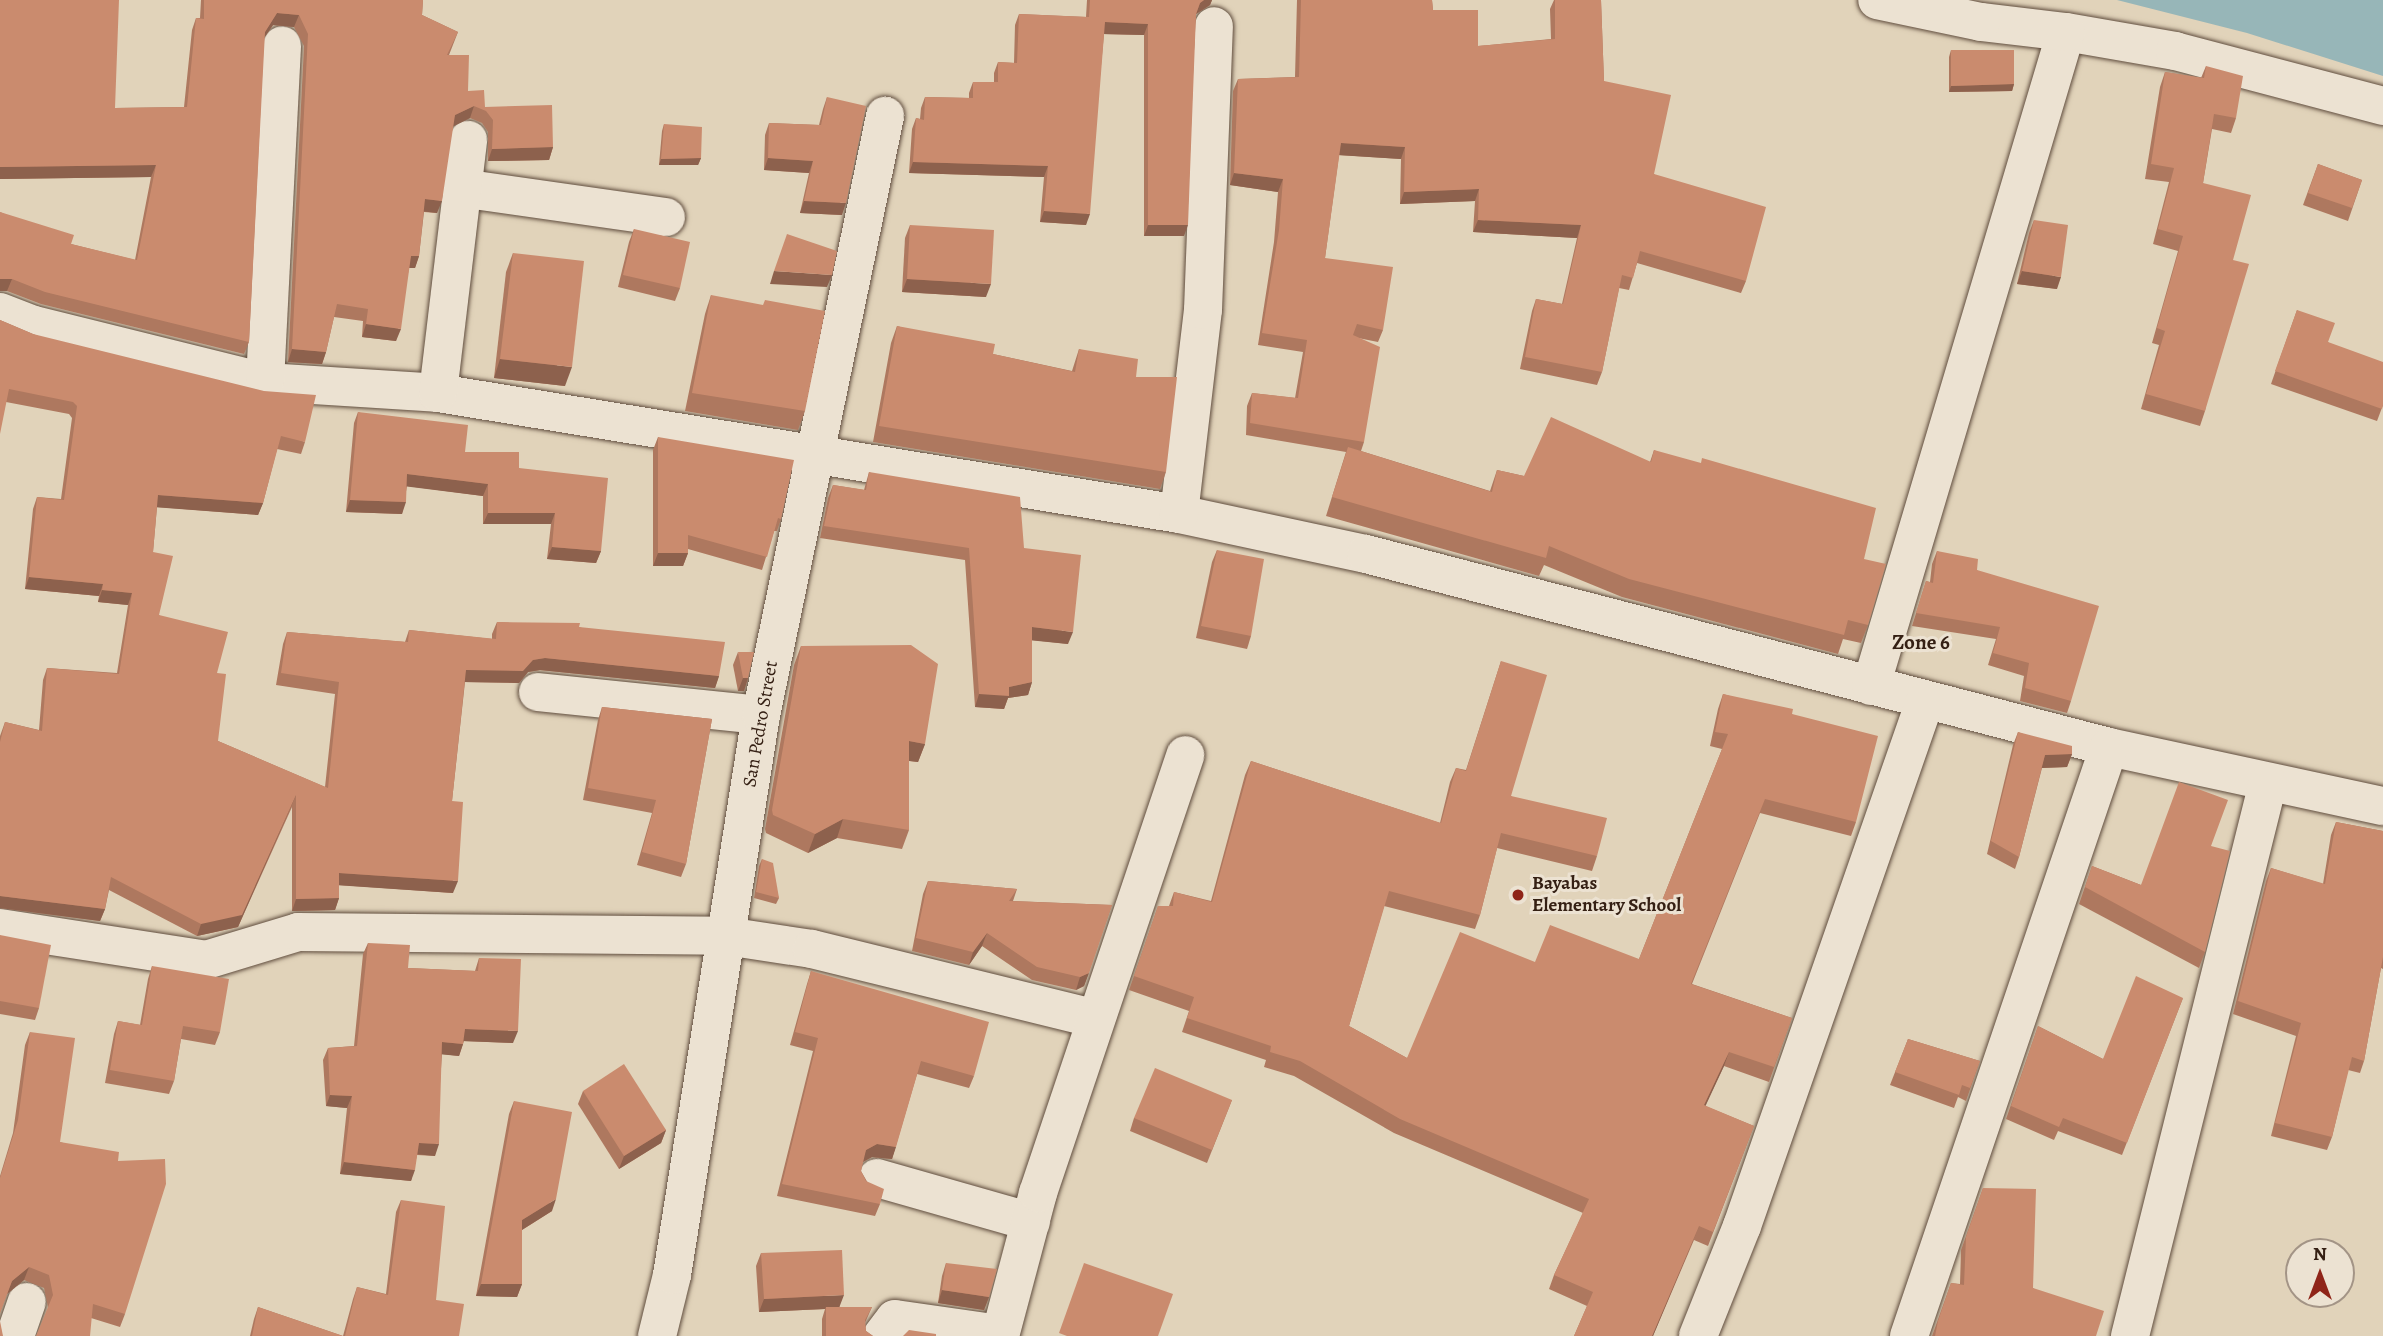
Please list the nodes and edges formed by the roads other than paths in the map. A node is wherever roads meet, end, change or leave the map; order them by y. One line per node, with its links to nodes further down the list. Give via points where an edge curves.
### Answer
1 (1877, 0): 3 (street, via 1981,22)
2 (1214, 26): 14 (street, via 1203,310)
3 (2066, 32): 5 (street, via 2175,51); 15 (street)
4 (282, 45): 11 (street)
5 (2383, 106)
6 (885, 116): 13 (street, San Pedro Street)
7 (468, 140): 8 (street)
8 (461, 188): 9 (street); 12 (street)
9 (666, 217)
10 (0, 312): 11 (street, via 34,325)
11 (265, 382): 12 (street)
12 (438, 393): 13 (street)
13 (815, 452): 14 (street); 18 (street, San Pedro Street)
14 (1180, 514): 15 (street, via 1405,564)
15 (1871, 686): 17 (street)
16 (538, 692): 18 (street)
17 (1925, 701): 19 (street); 31 (street, via 1742,1226)
18 (761, 715): 24 (street, San Pedro Street)
19 (2109, 747): 21 (street); 32 (street)
20 (1185, 755): 25 (street)
21 (2268, 783): 22 (street); 33 (street)
22 (2383, 806)
23 (0, 928): 24 (street, via 206,960 298,932)
24 (726, 936): 25 (street, via 812,949); 29 (street, San Pedro Street, via 672,1275)
25 (1097, 1019): 27 (street)
26 (877, 1178): 27 (street)
27 (1031, 1222): 28 (street)
28 (1000, 1335): 30 (street, via 895,1320)
29 (657, 1336)
30 (882, 1336)
31 (1698, 1336)
32 (1909, 1336)
33 (2130, 1336)

